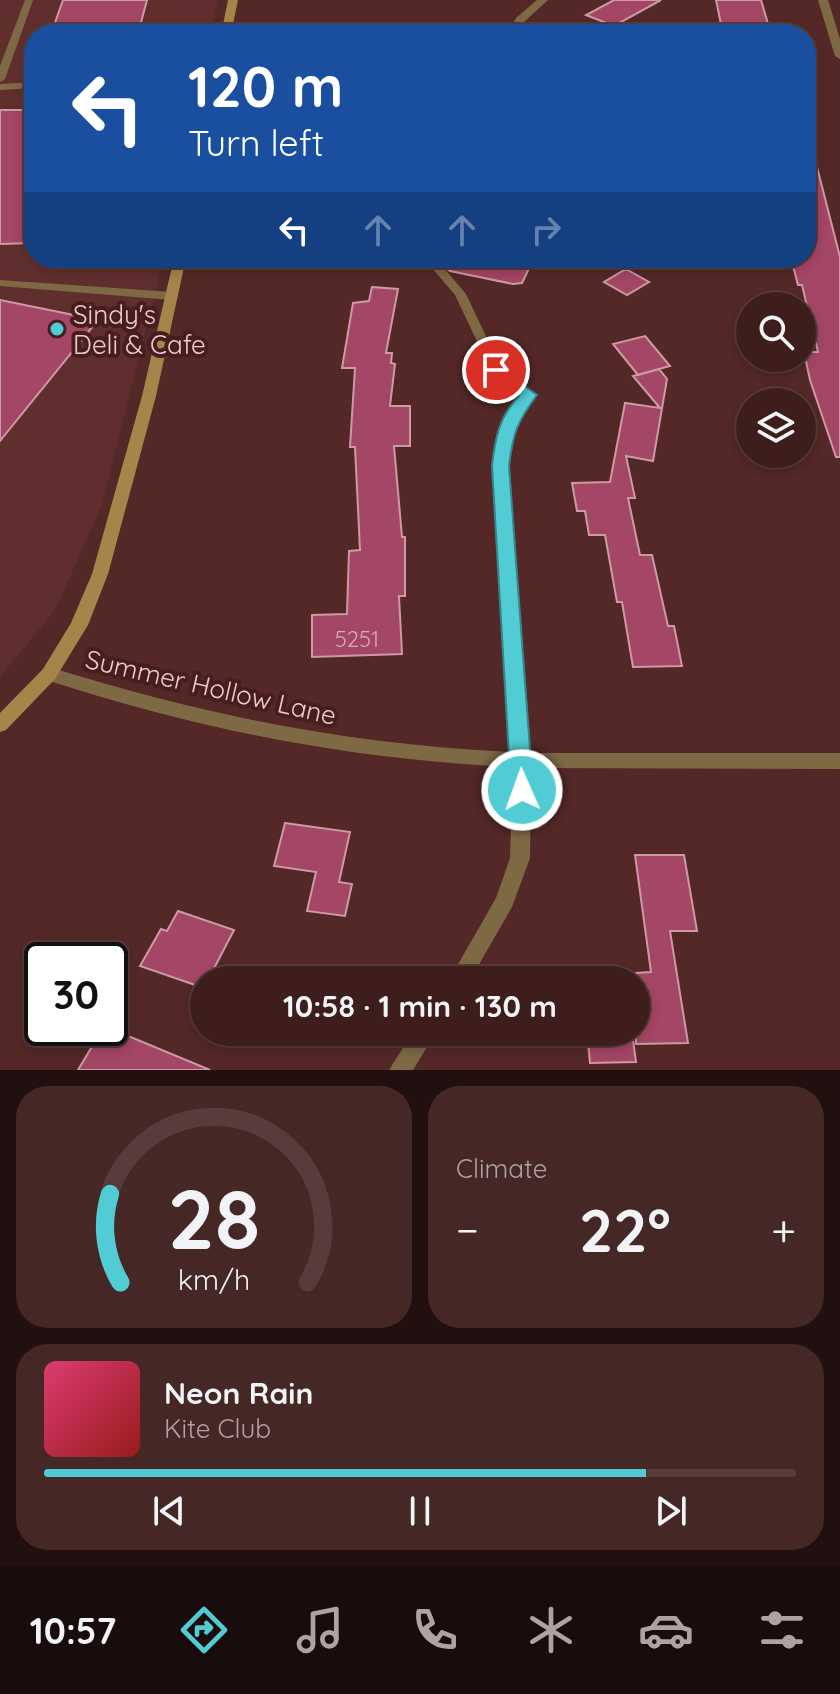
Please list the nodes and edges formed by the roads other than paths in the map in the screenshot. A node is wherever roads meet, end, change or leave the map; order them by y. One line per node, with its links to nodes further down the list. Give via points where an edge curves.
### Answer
1 (29, 0): 8 (lane)
2 (233, 0): 5 (main road)
3 (543, 0): 6 (street)
4 (823, 0): 7 (street)
5 (228, 24)
6 (518, 24)
7 (840, 56)
8 (0, 79)
9 (24, 86): 10 (lane)
10 (0, 87)
11 (178, 268): 14 (main road)
12 (439, 269): 15 (lane, via 460,294 496,370)
13 (0, 283): 14 (lane)
14 (172, 296): 16 (main road, via 100,574 79,625)
15 (529, 395): 18 (street, via 515,410 504,436 501,466)
16 (49, 674): 17 (main road); 18 (street, Summer Hollow Lane, via 153,705 307,740)
17 (0, 725)
18 (522, 760): 19 (street, Summer Hollow Lane); 20 (street, via 520,858 505,901)
19 (840, 761)
20 (467, 966)
21 (416, 1046): 22 (street)
22 (400, 1070)

